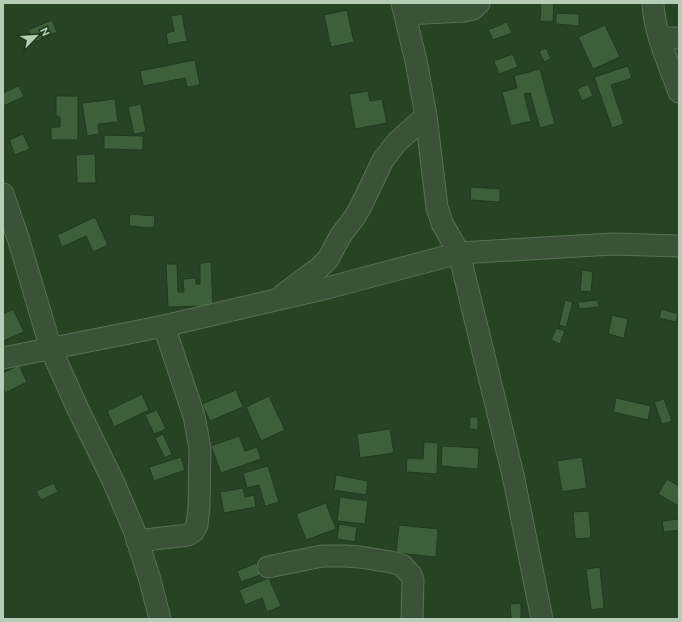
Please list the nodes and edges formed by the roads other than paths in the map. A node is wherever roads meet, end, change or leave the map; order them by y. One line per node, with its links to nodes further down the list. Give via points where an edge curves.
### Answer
1 (479, 3): 3 (street, via 473,9 464,10)
2 (653, 3): 4 (street, via 655,22)
3 (404, 9): 6 (street)
4 (669, 38): 5 (street)
5 (679, 92)
6 (426, 116): 9 (street, via 437,207 442,223); 10 (street, via 397,142 383,160 360,208 328,258 319,268)
7 (3, 194): 12 (street)
8 (679, 246): 9 (street, via 614,244)
9 (459, 253): 10 (street); 18 (street, via 513,475)
10 (277, 299): 11 (street)
11 (164, 326): 12 (street); 14 (street, via 194,416 199,442 197,525 193,532 188,534)
12 (51, 349): 13 (street); 14 (street, via 114,483)
13 (3, 358)
14 (137, 541): 16 (street)
15 (268, 567): 17 (street, via 322,556 360,557 402,565 412,580)
16 (160, 619)
17 (412, 619)
18 (542, 619)

